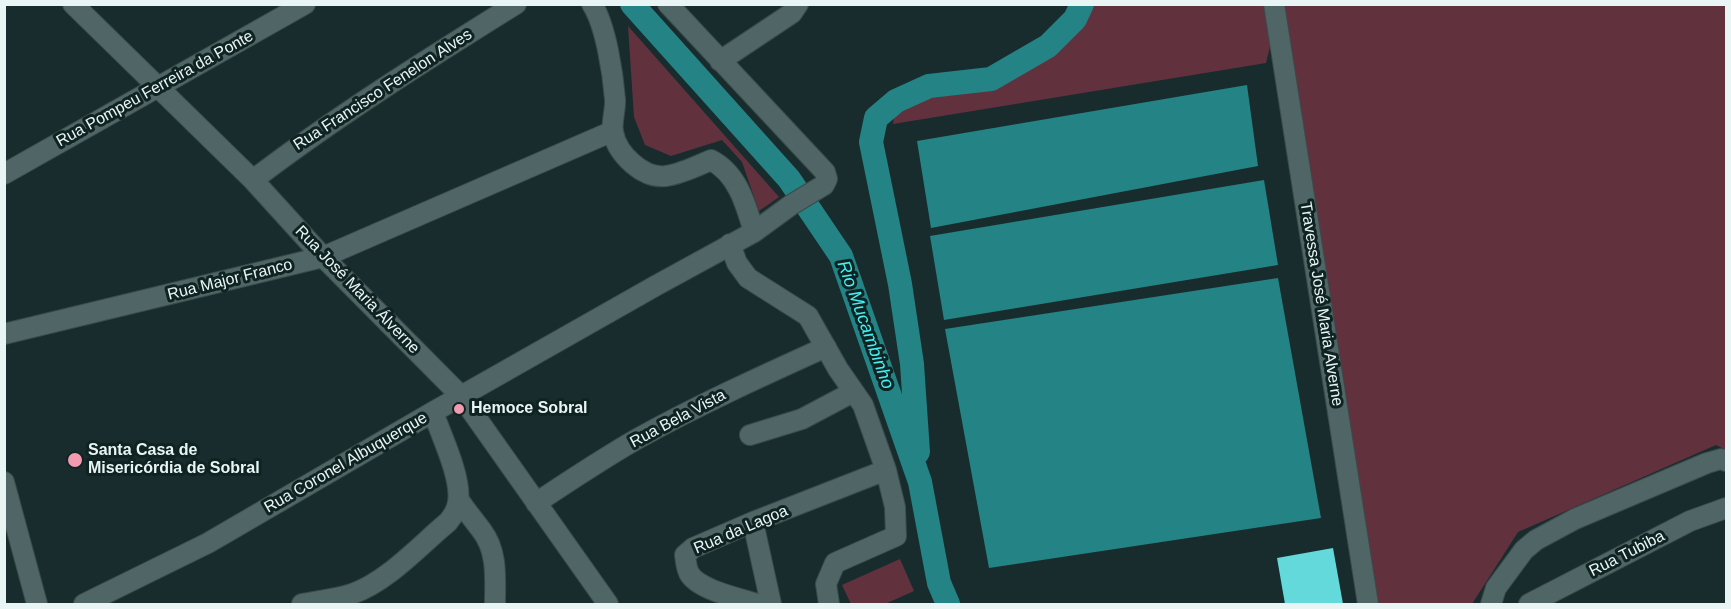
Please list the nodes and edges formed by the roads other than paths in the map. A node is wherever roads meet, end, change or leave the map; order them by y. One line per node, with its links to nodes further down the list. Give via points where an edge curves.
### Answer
1 (73, 4): 9 (street, Rua José Maria Álverne)
2 (304, 4): 9 (street, Rua Pompeu Ferreira da Ponte)
3 (516, 4): 12 (street, Rua Francisco Fenelon Alves, via 317,131)
4 (592, 4): 10 (street, via 604,34 610,68 615,100)
5 (668, 4): 8 (street)
6 (798, 4): 8 (street, via 792,13)
7 (1274, 4): 38 (street, Travessa José Maria Alverne)
8 (720, 62): 13 (street, Rua Coronel Albuquerque, via 825,172 827,179 824,185)
9 (158, 88): 11 (street, Rua Pompeu Ferreira da Ponte); 12 (street, Rua José Maria Álverne)
10 (613, 131): 13 (street, via 621,152 652,174 665,176 711,160 719,164 737,184); 15 (street, Rua Major Franco)
11 (4, 174)
12 (253, 180): 15 (street, Rua José Maria Álverne)
13 (754, 232): 14 (street, Rua Coronel Albuquerque)
14 (730, 244): 17 (street, via 748,278 801,309); 19 (street, Rua Coronel Albuquerque)
15 (323, 257): 16 (street, Rua Major Franco); 19 (street, Rua José Maria Álverne)
16 (4, 334)
17 (826, 347): 18 (street); 26 (street, Rua Bela Vista, via 637,439)
18 (853, 392): 21 (street, via 802,419); 23 (street, via 868,415)
19 (461, 396): 20 (street, Rua Coronel Albuquerque); 26 (street, Rua José Maria Álverne)
20 (433, 412): 25 (street, via 454,468); 31 (street, Rua Coronel Albuquerque, via 208,543)
21 (750, 435)
22 (1726, 461): 39 (street, via 1707,462 1536,540 1496,588)
23 (886, 470): 28 (street, Rua da Lagoa); 37 (street, via 895,507 896,536 835,563 826,584)
24 (4, 482): 29 (street)
25 (459, 500): 32 (street, via 448,522 382,578 350,594); 33 (street, via 491,548)
26 (536, 504): 34 (street, Rua José Maria Álverne)
27 (1726, 508): 40 (street, Rua Tubiba, via 1690,521)
28 (753, 522): 35 (street, Rua da Lagoa, via 685,555 690,575 698,583); 36 (street)
29 (11, 524): 30 (street)
30 (37, 604)
31 (84, 604)
32 (302, 604)
33 (495, 604)
34 (608, 604)
35 (757, 604)
36 (771, 604)
37 (829, 604)
38 (1368, 604)
39 (1491, 604)
40 (1529, 604)

